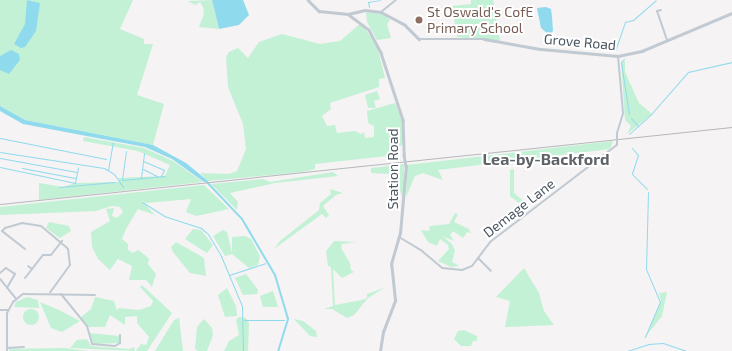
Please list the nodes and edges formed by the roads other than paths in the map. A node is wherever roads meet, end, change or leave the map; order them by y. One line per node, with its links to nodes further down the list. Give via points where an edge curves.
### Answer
1 (308, 0): 7 (street, via 319,11)
2 (396, 0): 5 (street)
3 (661, 10): 9 (street, via 657,11)
4 (358, 12): 5 (street, Grove Road); 7 (street, Grove Road); 8 (street)
5 (381, 12): 10 (street, Grove Road, via 405,25 419,39 484,39 541,50)
6 (732, 13): 9 (street, Grove Road)
7 (348, 14): 8 (street, Station Road)
8 (358, 19): 11 (street, Station Road, bridge, via 370,30 381,53 403,120 405,198)
9 (667, 41): 10 (street, Grove Road)
10 (618, 56): 14 (street, Demage Lane, bridge, via 623,113 616,145 608,155 490,242)
11 (399, 237): 14 (street, Demage Lane, via 422,250 439,266 451,271 472,266); 31 (street, Station Road, via 391,264 395,300 383,332)
12 (62, 241): 13 (street, via 34,224 5,228 2,231 24,248); 16 (street, via 51,255 43,255); 22 (street, via 68,249 70,265)
13 (26, 245)
14 (478, 258): 17 (street)
15 (28, 266): 16 (street)
16 (32, 269): 19 (street)
17 (491, 271)
18 (0, 273): 21 (street, via 6,268 15,274)
19 (25, 278)
20 (0, 279): 21 (street)
21 (7, 288): 25 (street)
22 (50, 293): 23 (street); 25 (street, via 28,292)
23 (61, 294): 24 (street); 28 (street, via 87,326 92,344 115,346 120,343)
24 (95, 296)
25 (16, 299): 27 (street)
26 (0, 310): 27 (street)
27 (8, 310): 30 (street)
28 (120, 335)
29 (24, 347): 30 (street)
30 (7, 349)
31 (380, 351)

